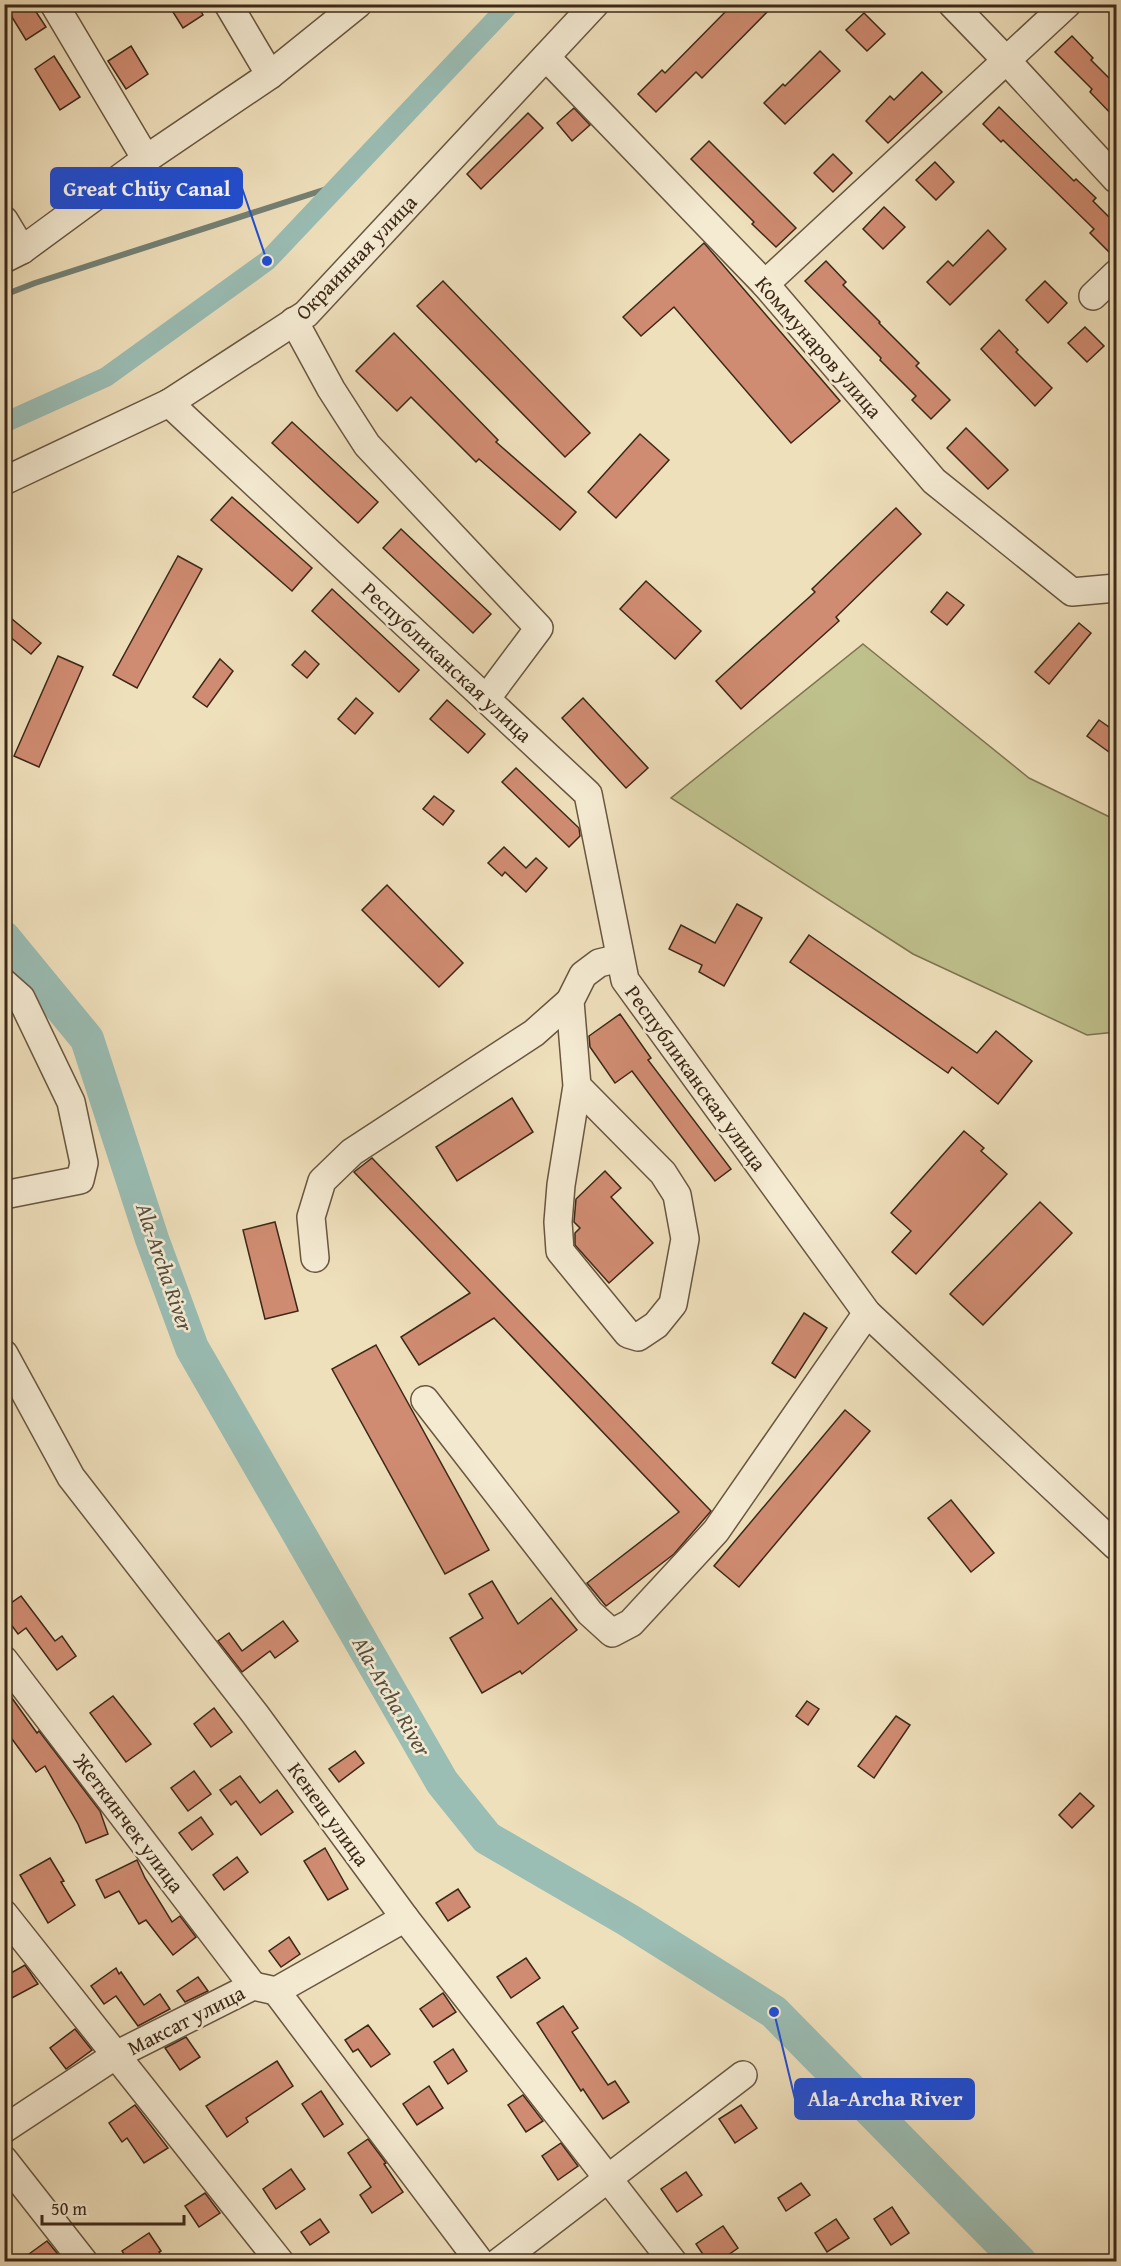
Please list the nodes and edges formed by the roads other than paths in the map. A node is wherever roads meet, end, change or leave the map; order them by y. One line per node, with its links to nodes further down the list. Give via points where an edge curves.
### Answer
1 (54, 4): 10 (street)
2 (228, 4): 9 (street)
3 (358, 4): 9 (street)
4 (595, 4): 7 (street, Окраинная улица)
5 (952, 4): 8 (street)
6 (1067, 4): 8 (street)
7 (546, 57): 15 (street, Коммунаров улица); 17 (street, Окраинная улица, via 306,314)
8 (1007, 61): 11 (street); 15 (street)
9 (270, 75): 10 (street)
10 (146, 159): 13 (street)
11 (1116, 179)
12 (4, 220): 13 (street)
13 (13, 255)
14 (1116, 274): 16 (street)
15 (765, 284): 20 (street, Коммунаров улица, via 934,481 1072,592)
16 (1093, 296)
17 (294, 321): 18 (street, Окраинная улица); 21 (street, via 367,445 539,628)
18 (169, 403): 19 (street, Окраинная улица); 21 (street, Республиканская улица)
19 (4, 482)
20 (1116, 588)
21 (486, 699): 22 (street, Республиканская улица, via 588,794)
22 (620, 958): 24 (street, via 599,963 583,975); 28 (street, Республиканская улица, via 625,980)
23 (4, 983): 26 (street, via 21,998 71,1102 84,1163 80,1180)
24 (570, 1001): 25 (street); 27 (street, via 534,1033 352,1152 322,1181 311,1217)
25 (577, 1086): 25 (street, via 663,1173 677,1195 686,1239 673,1304 656,1325 638,1336 628,1334 560,1251 561,1185)
26 (4, 1195)
27 (315, 1258)
28 (867, 1313): 30 (street, via 716,1531 631,1623 612,1633 590,1613); 31 (street, Республиканская улица)
29 (4, 1354): 34 (street, Кенеш улица, via 71,1477 255,1714)
30 (425, 1400)
31 (1116, 1546)
32 (4, 1660): 35 (street, Жеткинчек улица)
33 (4, 1914): 36 (street)
34 (405, 1918): 35 (street, Максат улица); 40 (street, Кенеш улица)
35 (265, 1988): 36 (street, Максат улица); 43 (street, Жеткинчек улица)
36 (116, 2055): 38 (street, Максат улица); 42 (street)
37 (743, 2075): 40 (street)
38 (4, 2129)
39 (4, 2160): 41 (street)
40 (608, 2178): 44 (street); 45 (street, Кенеш улица)
41 (84, 2262)
42 (280, 2262)
43 (480, 2262)
44 (499, 2262)
45 (674, 2262)

